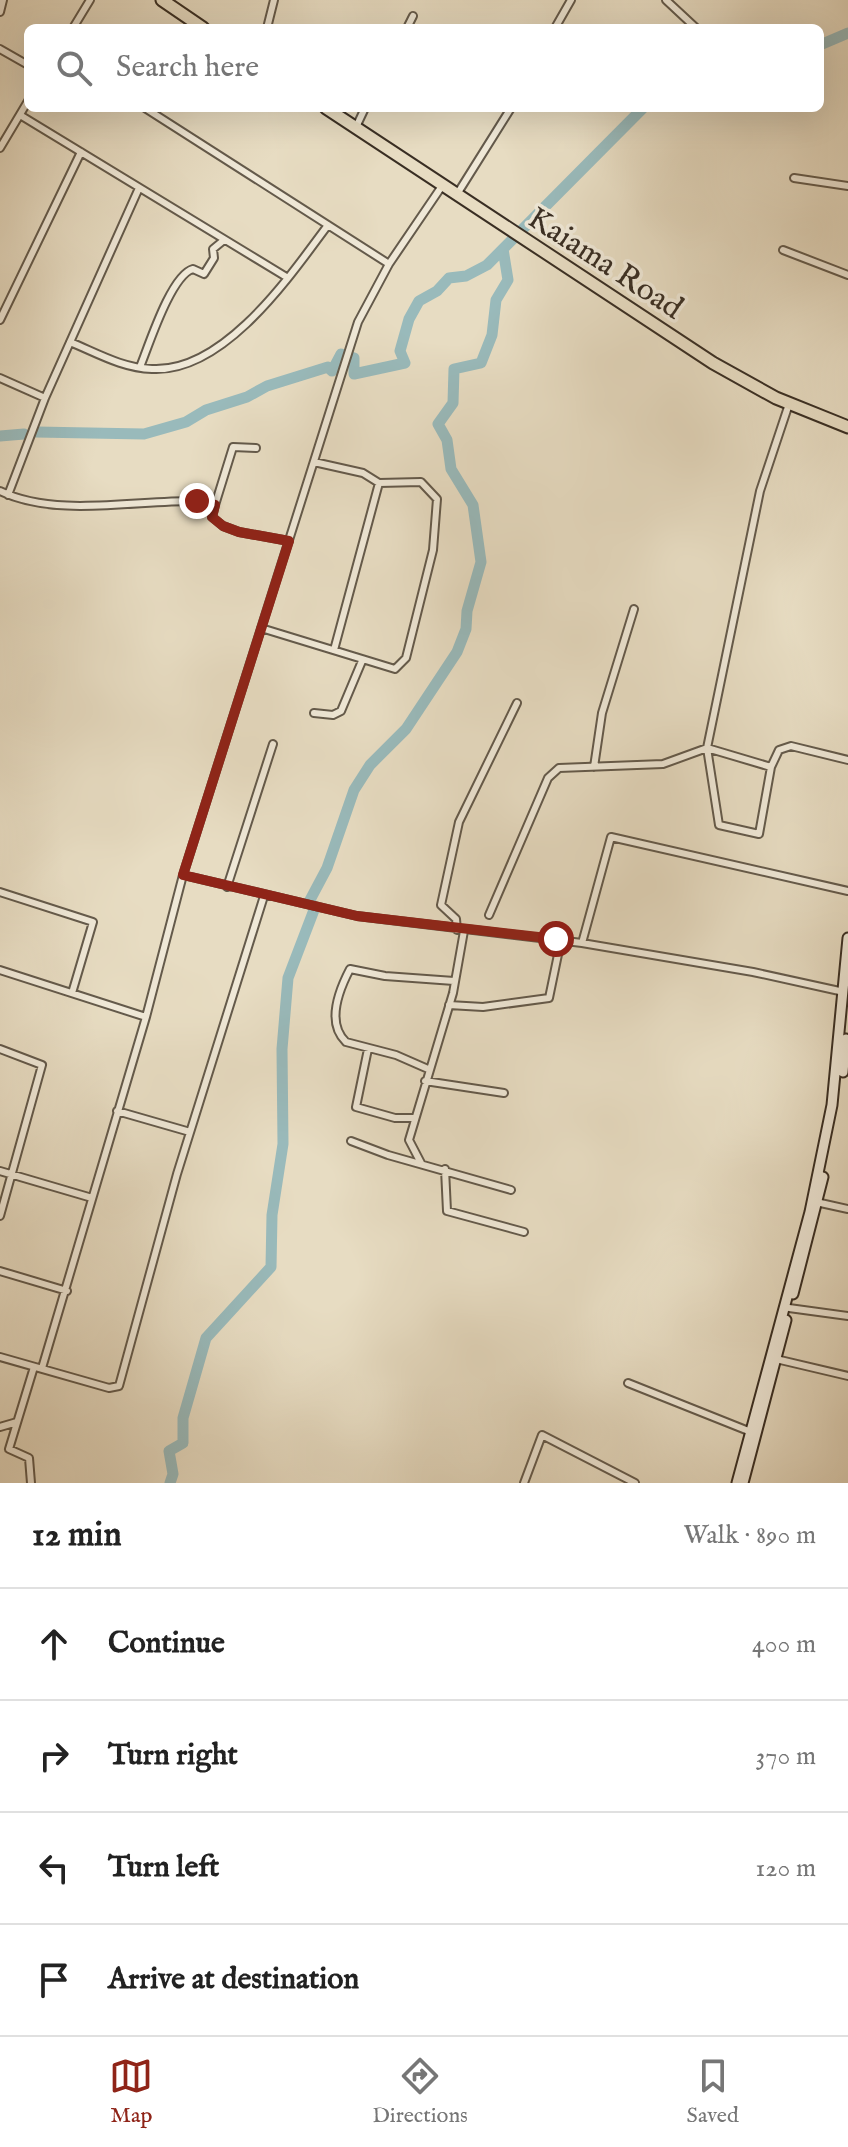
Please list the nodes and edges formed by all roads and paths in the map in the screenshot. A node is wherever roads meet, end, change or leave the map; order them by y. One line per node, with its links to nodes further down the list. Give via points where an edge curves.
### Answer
1 (3, 0): 7 (street)
2 (90, 0): 9 (street)
3 (162, 0): 10 (highway)
4 (274, 0): 11 (street)
5 (571, 0): 13 (street)
6 (666, 0): 14 (street)
7 (0, 12)
8 (413, 16): 12 (street)
9 (75, 24)
10 (197, 24)
11 (268, 24)
12 (409, 24)
13 (557, 24)
14 (692, 24)
15 (0, 49): 16 (street)
16 (24, 63)
17 (24, 108): 22 (street)
18 (151, 112): 33 (street)
19 (333, 112): 23 (highway, Kaiama Road)
20 (361, 112): 23 (street)
21 (508, 112): 32 (street)
22 (20, 115): 25 (street); 27 (street)
23 (351, 123): 29 (highway, Kaiama Road); 32 (highway, Kaiama Road)
24 (0, 128): 25 (street)
25 (8, 134): 26 (street)
26 (0, 148)
27 (81, 152): 31 (street); 40 (street)
28 (794, 178): 30 (street)
29 (442, 186): 34 (highway, Kaiama Road); 37 (street)
30 (848, 186)
31 (139, 188): 35 (street); 41 (street)
32 (459, 191): 34 (highway, Kaiama Road)
33 (328, 225): 37 (street); 39 (street)
34 (522, 235): 45 (highway, Kaiama Road, via 713,363); 46 (highway, Kaiama Road, via 716,358 785,397)
35 (224, 240): 39 (street); 42 (street, via 213,249 204,274 193,269 182,275)
36 (783, 250): 38 (street)
37 (389, 264): 48 (street, via 365,306)
38 (848, 275)
39 (288, 278): 42 (street, via 208,353 163,369)
40 (0, 320)
41 (70, 342): 42 (street); 44 (street)
42 (140, 367)
43 (0, 378): 44 (street)
44 (45, 398): 51 (street)
45 (789, 404): 46 (highway, Kaiama Road); 61 (street, via 760,491)
46 (848, 424)
47 (256, 448): 52 (street, via 233,447)
48 (314, 462): 49 (street, via 363,473); 53 (street)
49 (379, 483): 56 (street); 57 (street, via 421,482 433,491 439,508 406,658 395,669)
50 (0, 491): 51 (street)
51 (8, 495): 52 (street, via 58,504)
52 (215, 505): 53 (street, via 212,517 223,526)
53 (289, 541): 55 (street)
54 (634, 609): 63 (street, via 602,713)
55 (261, 628): 56 (street); 65 (street)
56 (334, 650): 57 (street)
57 (362, 661): 59 (street, via 341,711)
58 (517, 703): 71 (street, via 459,822 441,905)
59 (314, 713)
60 (273, 744): 66 (street)
61 (707, 748): 63 (street, via 663,764); 64 (street); 64 (street, via 714,814 727,829 759,834)
62 (848, 760): 64 (street, via 791,746 779,750)
63 (594, 767): 70 (street, via 568,765 548,778)
64 (771, 767)
65 (183, 875): 66 (street); 80 (street)
66 (227, 887): 69 (street)
67 (848, 891): 74 (street, via 611,837)
68 (0, 892): 78 (street, via 93,922)
69 (264, 896): 71 (street); 90 (street)
70 (489, 915)
71 (460, 930): 73 (street); 76 (street)
72 (848, 938): 77 (street)
73 (561, 940): 74 (street); 79 (street, via 549,998 483,1007)
74 (582, 943): 77 (street)
75 (0, 970): 78 (street)
76 (454, 981): 79 (street); 83 (street, via 350,969 334,1020 346,1042)
77 (844, 992): 98 (street)
78 (72, 993): 80 (street)
79 (449, 1005): 85 (street)
80 (146, 1017): 88 (street)
81 (848, 1018): 84 (street)
82 (0, 1049): 95 (street, via 42,1065)
83 (368, 1049): 85 (street); 89 (street, via 356,1107)
84 (847, 1057): 98 (street)
85 (428, 1069): 86 (street)
86 (425, 1081): 87 (street); 89 (street)
87 (504, 1093)
88 (117, 1111): 90 (street); 97 (street)
89 (413, 1118): 92 (street, via 409,1140)
90 (190, 1132): 108 (street, via 119,1386 109,1388)
91 (351, 1141): 92 (street)
92 (421, 1163): 93 (street)
93 (445, 1169): 96 (street); 101 (street, via 447,1211)
94 (0, 1171): 95 (street)
95 (13, 1175): 97 (street); 100 (street)
96 (511, 1190)
97 (92, 1198): 103 (street)
98 (815, 1202): 99 (street); 104 (street); 113 (street)
99 (848, 1209)
100 (0, 1216)
101 (524, 1232)
102 (0, 1271): 103 (street)
103 (67, 1291): 108 (street)
104 (789, 1308): 105 (street); 107 (street)
105 (848, 1316)
106 (0, 1357): 108 (street)
107 (776, 1359): 109 (street); 118 (street)
108 (38, 1368): 111 (street)
109 (848, 1376)
110 (628, 1383): 113 (street)
111 (17, 1422): 112 (street); 114 (street, via 9,1449 32,1462)
112 (0, 1427)
113 (751, 1432): 117 (street)
114 (31, 1483)
115 (524, 1483): 116 (street, via 542,1435)
116 (635, 1483)
117 (737, 1483)
118 (743, 1483)

